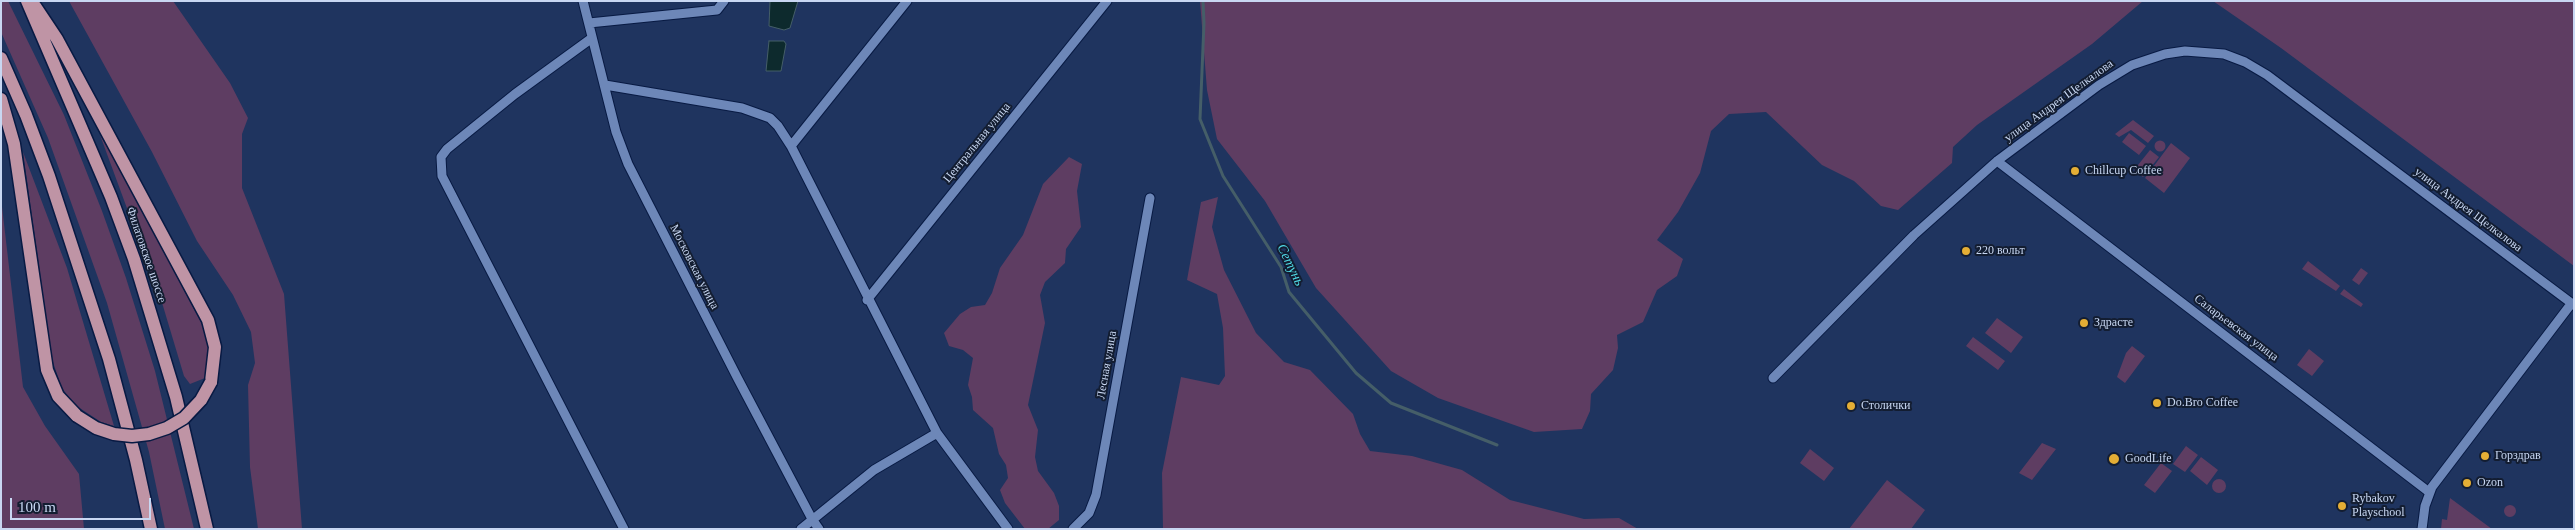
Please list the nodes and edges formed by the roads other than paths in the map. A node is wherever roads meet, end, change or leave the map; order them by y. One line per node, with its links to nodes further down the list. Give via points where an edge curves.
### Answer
1 (26, 1): 22 (main road, Филатовское шоссе, via 111,197 134,259 176,397)
2 (32, 1): 11 (main road, bridge, via 57,39 208,320 215,348 211,382 202,400 184,418 167,428 132,436 114,434 77,416 58,396 47,370 14,144)
3 (583, 1): 7 (street, Московская улица)
4 (724, 1): 7 (street, via 717,10)
5 (907, 1): 12 (street)
6 (1107, 1): 15 (street, Центральная улица)
7 (589, 23): 8 (street, Московская улица)
8 (592, 38): 10 (street, Московская улица); 23 (street, via 514,94 447,149 441,157 442,176)
9 (1, 58): 21 (main road, via 49,176 109,360)
10 (605, 85): 12 (street, via 756,112 770,118); 20 (street, Московская улица, via 616,132 632,172)
11 (1, 99)
12 (791, 146): 15 (street)
13 (1998, 161): 16 (street, улица Андрея Щелкалова, via 2099,85 2132,65 2185,51 2224,54 2267,75); 17 (street, улица Андрея Щелкалова, via 1898,252); 19 (street, Саларьевская улица)
14 (1150, 198): 27 (street, Лесная улица, via 1096,495 1089,512)
15 (867, 300): 18 (street)
16 (2572, 304): 19 (street)
17 (1773, 378)
18 (936, 433): 20 (street, via 874,470); 26 (street)
19 (2429, 492): 28 (street)
20 (812, 520): 24 (street); 25 (street, Московская улица)
21 (151, 529)
22 (207, 529)
23 (624, 529)
24 (801, 529)
25 (819, 529)
26 (1008, 529)
27 (1073, 529)
28 (2422, 529)

